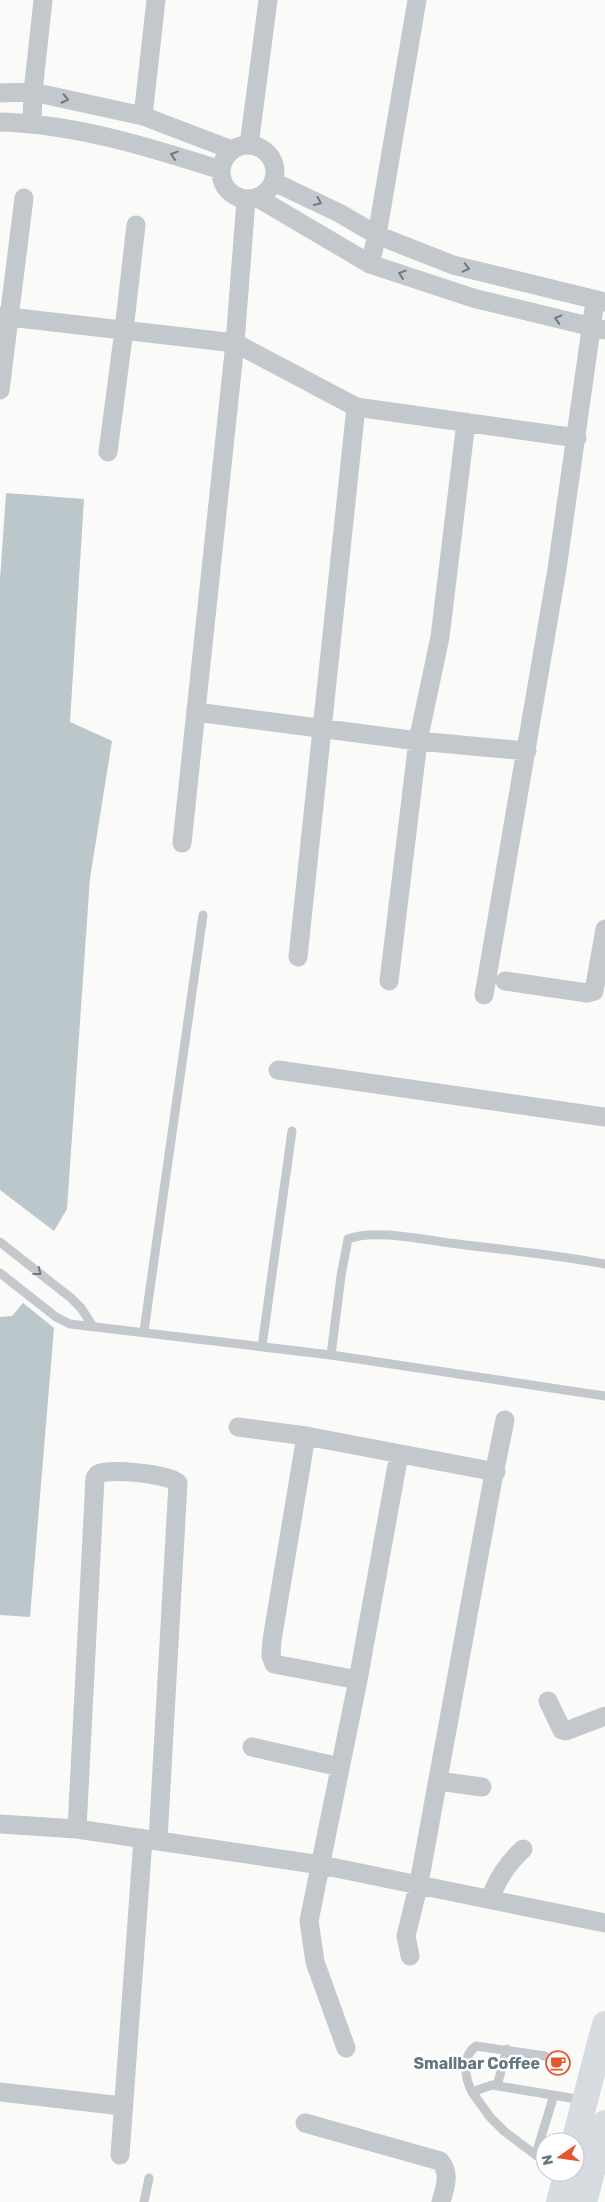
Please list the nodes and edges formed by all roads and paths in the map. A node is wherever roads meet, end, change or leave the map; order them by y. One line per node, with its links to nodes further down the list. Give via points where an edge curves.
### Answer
1 (43, 0): 5 (street)
2 (156, 0): 7 (street)
3 (268, 0): 10 (street)
4 (417, 0): 16 (street)
5 (33, 92): 6 (street); 7 (street, one-way to 7); 9 (street)
6 (0, 93)
7 (143, 116): 10 (street)
8 (0, 122): 9 (street)
9 (32, 123): 11 (street, one-way to 9, via 147,146)
10 (240, 147): 11 (street, via 222,162); 12 (street, via 256,146 268,154 275,167)
11 (221, 170): 14 (street, via 227,190 236,197)
12 (274, 182): 14 (street, via 270,189); 16 (street, one-way to 16)
13 (24, 198): 19 (street)
14 (252, 199): 17 (street); 22 (street)
15 (136, 224): 20 (street)
16 (377, 234): 17 (street); 18 (street, one-way to 18, via 453,265)
17 (370, 264): 21 (street, one-way to 17, via 473,298)
18 (600, 301): 21 (street)
19 (4, 316): 20 (street); 23 (street)
20 (124, 330): 22 (street); 27 (street)
21 (598, 330): 26 (street)
22 (235, 343): 24 (street); 28 (street)
23 (0, 390)
24 (356, 407): 25 (street); 29 (street)
25 (466, 422): 26 (street); 30 (street, via 440,637)
26 (577, 438): 31 (street)
27 (108, 452)
28 (196, 712): 29 (street); 32 (street)
29 (321, 727): 30 (street); 35 (street)
30 (418, 741): 31 (street); 36 (street)
31 (527, 751): 38 (street)
32 (182, 843)
33 (203, 915): 46 (lane)
34 (604, 937): 37 (street, via 594,991 587,993)
35 (298, 957)
36 (389, 981)
37 (505, 981)
38 (484, 995)
39 (278, 1070): 40 (street)
40 (605, 1117)
41 (292, 1132): 47 (lane)
42 (0, 1242): 45 (lane, one-way to 45, via 71,1298)
43 (605, 1264): 48 (lane, via 424,1240 358,1235 348,1239)
44 (0, 1273): 45 (lane, via 56,1317 70,1324)
45 (92, 1325): 46 (lane)
46 (144, 1331): 47 (lane)
47 (262, 1346): 48 (lane)
48 (331, 1355): 49 (lane)
49 (605, 1396)
50 (506, 1420): 54 (street)
51 (238, 1426): 52 (street)
52 (306, 1436): 53 (street); 55 (street, via 271,1661)
53 (399, 1454): 54 (street); 55 (street)
54 (496, 1472): 60 (street)
55 (358, 1680): 59 (street)
56 (548, 1701): 57 (street, via 562,1730)
57 (605, 1716)
58 (252, 1747): 59 (street)
59 (340, 1766): 66 (street)
60 (438, 1781): 61 (street); 67 (street)
61 (482, 1787)
62 (0, 1824): 63 (street)
63 (77, 1829): 64 (street); 64 (street, via 96,1478 108,1470 162,1476 175,1480 178,1490)
64 (150, 1839): 66 (street); 80 (street)
65 (523, 1849): 68 (street, via 499,1877)
66 (321, 1865): 67 (street); 72 (street, via 310,1921 315,1962)
67 (419, 1883): 68 (street); 70 (street, via 406,1936)
68 (490, 1898): 69 (street)
69 (605, 1923)
70 (410, 1956)
71 (605, 2024): 79 (main road)
72 (346, 2048)
73 (507, 2049): 74 (lane); 75 (lane); 77 (lane, via 482,2046 473,2049 464,2072)
74 (546, 2056)
75 (497, 2086): 77 (lane, via 484,2086); 78 (lane)
76 (0, 2092): 80 (street)
77 (472, 2092): 85 (lane, via 504,2131)
78 (554, 2095): 79 (lane); 83 (lane)
79 (585, 2100): 84 (main road)
80 (122, 2106): 86 (street)
81 (305, 2123): 91 (street, via 440,2162 446,2168 447,2177)
82 (605, 2123): 87 (main road)
83 (543, 2132)
84 (577, 2132)
85 (535, 2153)
86 (120, 2155)
87 (585, 2160)
88 (149, 2178): 90 (lane)
89 (575, 2182): 92 (main road)
90 (144, 2202)
91 (441, 2202)
92 (584, 2202)

